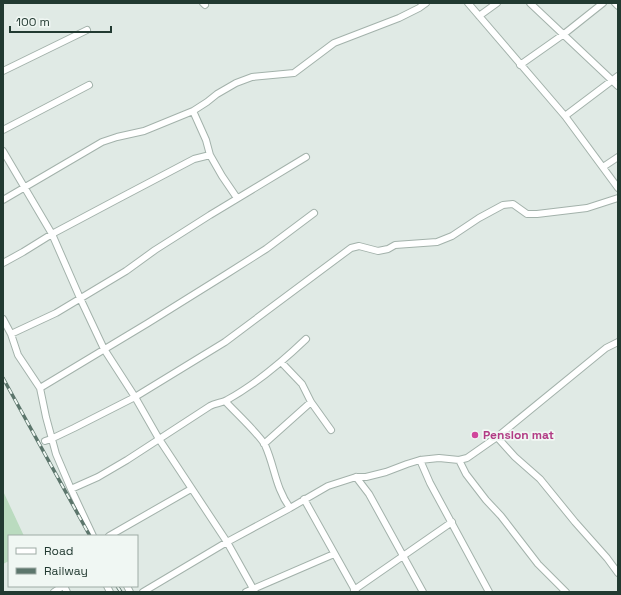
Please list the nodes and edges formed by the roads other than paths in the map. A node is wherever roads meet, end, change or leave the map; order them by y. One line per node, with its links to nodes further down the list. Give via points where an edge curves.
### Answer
1 (426, 3): 17 (street, via 399,18 334,43 294,73 252,77 236,83)
2 (468, 3): 8 (street)
3 (497, 3): 8 (street)
4 (530, 3): 10 (street)
5 (603, 3): 10 (street)
6 (615, 3): 7 (street)
7 (618, 6)
8 (479, 16): 11 (street)
9 (87, 30): 12 (street)
10 (564, 34): 11 (street); 14 (street)
11 (520, 65): 18 (street)
12 (3, 71)
13 (618, 76): 14 (street)
14 (612, 80): 16 (street); 18 (street)
15 (89, 85): 19 (street)
16 (618, 86)
17 (193, 110): 21 (street); 25 (street, via 144,130 102,142)
18 (565, 116): 24 (street)
19 (3, 130)
20 (3, 152): 25 (street)
21 (210, 155): 27 (street); 31 (street, via 194,159)
22 (306, 156): 27 (street)
23 (618, 157): 24 (street)
24 (602, 167): 26 (street)
25 (25, 187): 29 (street); 31 (street)
26 (618, 188)
27 (237, 198): 33 (street)
28 (618, 198): 41 (street, via 587,208 537,214 527,214 513,204 503,205 452,236 437,242 395,245 388,250 378,251 359,246 351,248 225,342)
29 (3, 200)
30 (314, 213): 38 (street, via 266,249)
31 (52, 234): 32 (street); 33 (street)
32 (3, 263)
33 (80, 298): 35 (street); 38 (street)
34 (3, 319): 35 (street)
35 (11, 334): 40 (street, via 18,355)
36 (306, 339): 39 (street)
37 (618, 342): 45 (street, via 606,348)
38 (104, 349): 40 (street); 41 (street)
39 (281, 362): 42 (street); 43 (street, via 302,384)
40 (40, 388): 46 (street)
41 (135, 397): 46 (street); 47 (street)
42 (226, 401): 47 (street, via 217,402); 49 (street)
43 (311, 402): 44 (street); 49 (street)
44 (331, 430)
45 (497, 437): 51 (street, via 467,458); 63 (street, via 540,479)
46 (52, 439): 48 (street); 54 (street)
47 (159, 439): 53 (street); 54 (street, via 98,477)
48 (45, 441)
49 (264, 444): 56 (street, via 278,487)
50 (420, 460): 51 (street); 52 (street, via 386,472); 57 (street)
51 (459, 460): 70 (street, via 466,474 486,500 538,564)
52 (356, 477): 55 (street, via 328,486); 62 (street)
53 (191, 489): 59 (street); 60 (street)
54 (71, 490): 58 (street)
55 (304, 499): 56 (street); 61 (street)
56 (290, 508): 60 (street)
57 (452, 522): 62 (street); 69 (street)
58 (94, 535)
59 (111, 535)
60 (226, 542): 64 (street); 66 (street)
61 (334, 554): 64 (street); 65 (street)
62 (403, 556): 65 (street); 68 (street)
63 (618, 573)
64 (254, 590): 67 (street)
65 (355, 591)
66 (143, 592)
67 (246, 592)
68 (423, 592)
69 (489, 592)
70 (566, 592)

